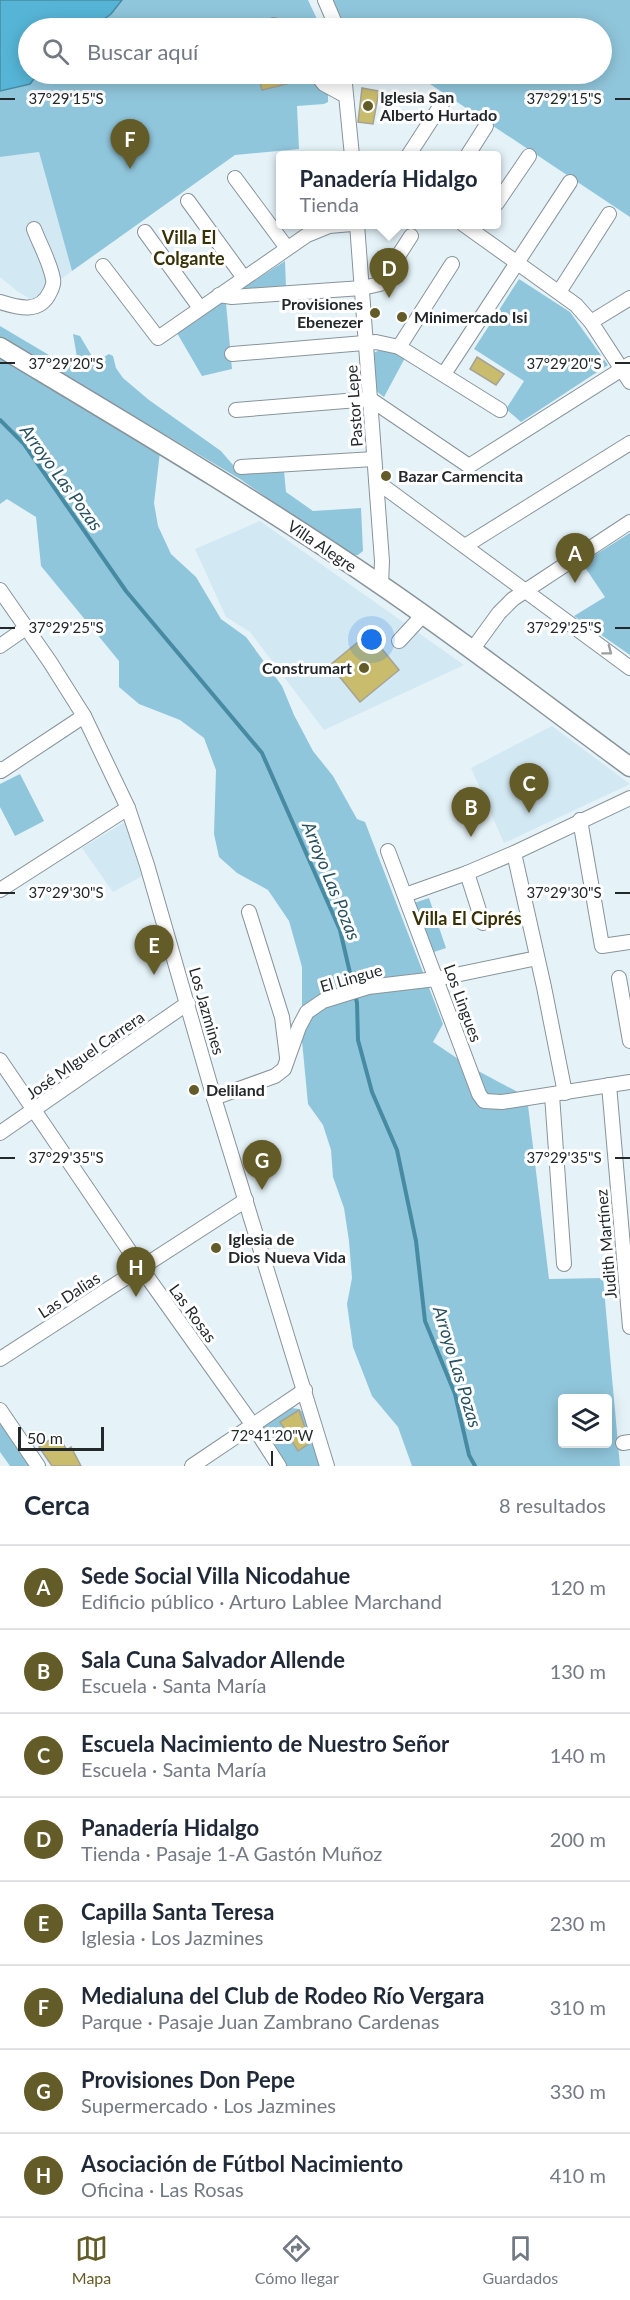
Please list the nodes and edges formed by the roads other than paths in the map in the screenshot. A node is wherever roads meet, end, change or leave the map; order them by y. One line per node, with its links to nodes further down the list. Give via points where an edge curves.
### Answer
1 (325, 0): 2 (street)
2 (333, 18)
3 (324, 84): 5 (street)
4 (345, 84): 5 (street)
5 (346, 96): 8 (street)
6 (443, 102): 9 (street)
7 (486, 126): 10 (street)
8 (352, 151)
9 (411, 151)
10 (470, 151)
11 (529, 156): 14 (street)
12 (235, 178): 23 (street)
13 (570, 182): 24 (street)
14 (501, 197)
15 (188, 201): 27 (street)
16 (609, 214): 29 (street)
17 (34, 229): 32 (street, via 53,278 49,295 44,303 25,309)
18 (320, 229): 23 (street)
19 (357, 229): 28 (street, Pastor Lepe)
20 (479, 229): 24 (street)
21 (145, 232): 33 (street)
22 (411, 236): 28 (street, via 380,284)
23 (287, 248): 27 (street)
24 (517, 263): 29 (street); 40 (street)
25 (452, 264): 37 (street)
26 (103, 266): 33 (street, via 158,338)
27 (244, 278): 30 (street)
28 (362, 288): 30 (street); 35 (street, Pastor Lepe)
29 (559, 292): 34 (street)
30 (219, 295): 33 (street)
31 (630, 298): 34 (street)
32 (0, 302)
33 (200, 308)
34 (591, 322): 39 (street)
35 (366, 343): 37 (street); 38 (street); 42 (street, Pastor Lepe)
36 (0, 347): 51 (main road, Villa Alegre, via 206,469)
37 (399, 347): 40 (street)
38 (232, 354)
39 (626, 367): 41 (street); 42 (street, via 469,466)
40 (444, 374): 44 (street)
41 (630, 382)
42 (370, 399): 43 (street); 46 (street, Pastor Lepe)
43 (236, 410)
44 (500, 410)
45 (630, 442): 50 (street)
46 (374, 459): 47 (street); 48 (street, Pastor Lepe)
47 (241, 467)
48 (376, 481): 50 (street); 51 (street, Pastor Lepe)
49 (630, 522): 53 (street)
50 (465, 546): 53 (street)
51 (381, 585): 54 (main road, Villa Alegre)
52 (0, 591): 55 (street, Los Jazmines)
53 (527, 591): 58 (street, via 499,613); 59 (street, one-way to 59)
54 (423, 615): 56 (street); 58 (main road, Villa Alegre)
55 (26, 628): 57 (street); 60 (street, Los Jazmines)
56 (399, 641)
57 (0, 645)
58 (472, 650): 61 (main road, Villa Alegre)
59 (630, 668)
60 (84, 716): 62 (street); 64 (street, Los Jazmines)
61 (630, 767)
62 (0, 769)
63 (630, 798): 65 (street)
64 (129, 808): 69 (street); 77 (street, Los Jazmines)
65 (580, 820): 67 (street); 73 (street, via 602,946)
66 (388, 851): 70 (street, Los Lingues)
67 (514, 853): 68 (street); 74 (street)
68 (467, 873): 70 (street); 72 (street)
69 (0, 890)
70 (405, 895): 76 (street, Los Lingues)
71 (249, 912): 79 (street, via 282,1017)
72 (483, 923)
73 (630, 942)
74 (537, 958): 76 (street, El Lingue); 83 (street)
75 (619, 978): 78 (street)
76 (436, 979): 79 (street, El Lingue, via 368,987 323,1001 307,1012); 83 (street, Los Lingues, via 484,1101)
77 (188, 1003): 84 (street, Los Jazmines); 85 (street, José MIguel Carrera)
78 (630, 1041)
79 (287, 1059): 84 (street, El Lingue, via 284,1069 275,1076)
80 (0, 1060): 85 (street, Las Rosas)
81 (630, 1082): 82 (street)
82 (609, 1085): 83 (street); 90 (street, Judith Martínez)
83 (558, 1094): 88 (street)
84 (214, 1098): 87 (street, Los Jazmines)
85 (33, 1111): 86 (street, José MIguel Carrera); 89 (street, Las Rosas)
86 (0, 1133)
87 (246, 1200): 89 (street, Las Dalias); 92 (street, Los Jazmines)
88 (564, 1264)
89 (141, 1268): 91 (street, Las Dalias); 94 (street, Las Rosas)
90 (630, 1328)
91 (0, 1359)
92 (305, 1390): 94 (street); 98 (street, Los Jazmines)
93 (0, 1410): 95 (street)
94 (252, 1424): 96 (street); 97 (street, Las Rosas)
95 (38, 1466)
96 (192, 1466)
97 (279, 1466)
98 (327, 1466)

